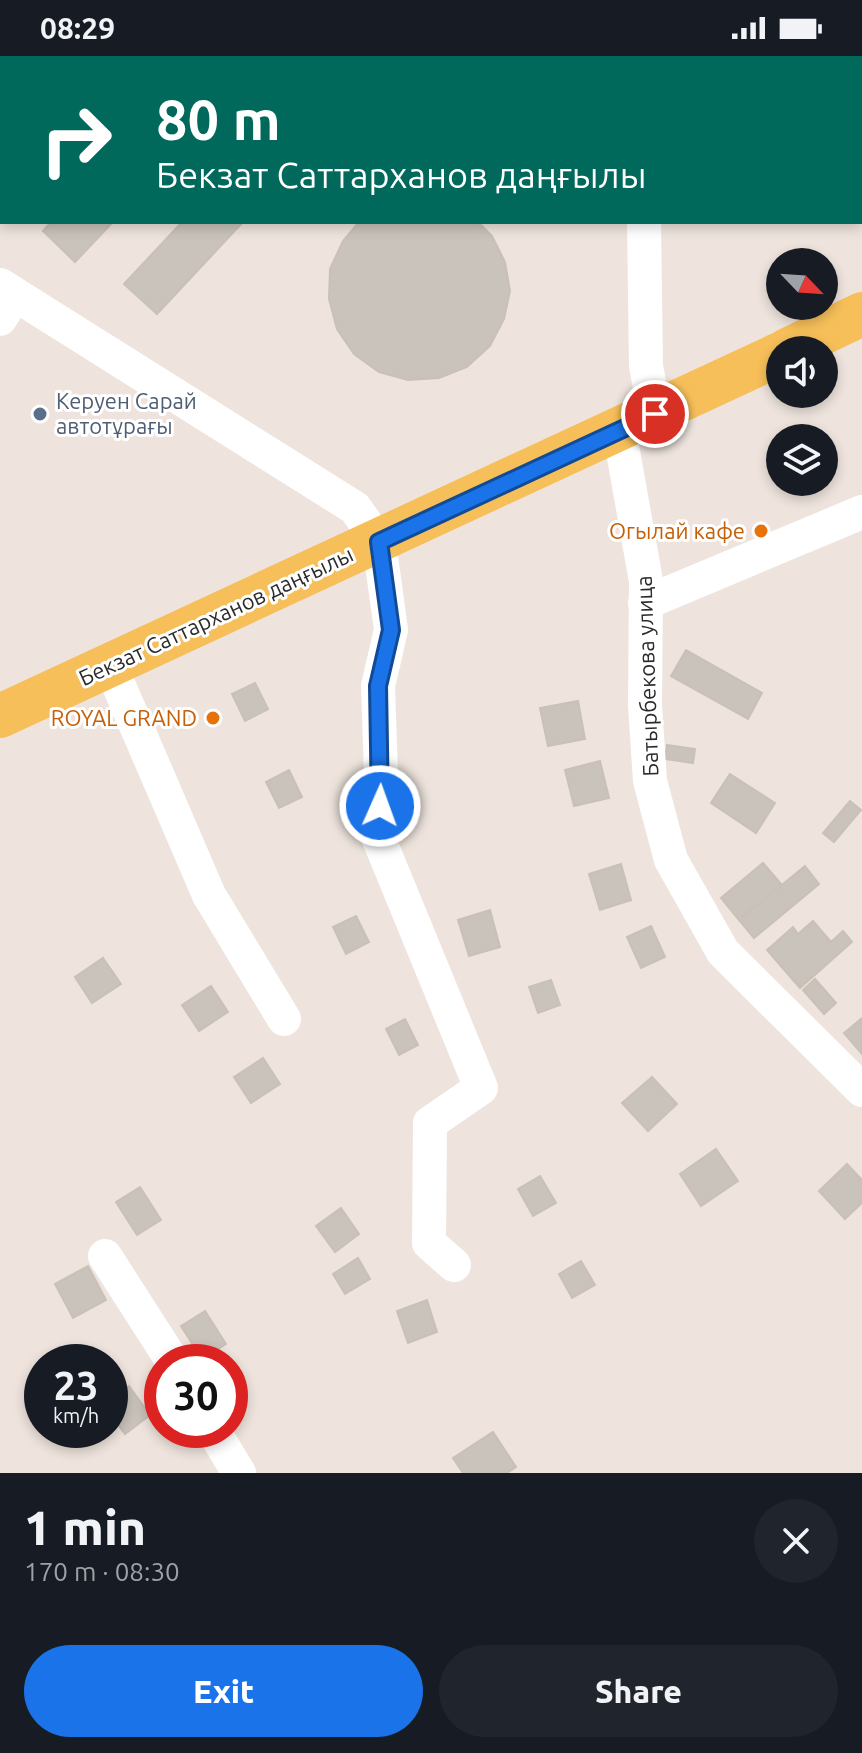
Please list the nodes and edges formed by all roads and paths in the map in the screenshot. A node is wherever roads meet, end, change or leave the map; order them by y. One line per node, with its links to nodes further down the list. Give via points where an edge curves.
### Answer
1 (644, 224): 6 (street, Батырбекова улица, via 646,366)
2 (5, 299): 8 (street, via 355,508)
3 (862, 314): 4 (main road)
4 (816, 336)
5 (766, 361): 6 (main road, Бекзат Саттарханов даңғылы)
6 (637, 421): 8 (main road, Бекзат Саттарханов даңғылы); 9 (street, Батырбекова улица)
7 (862, 512): 9 (street)
8 (379, 542): 10 (main road, Бекзат Саттарханов даңғылы); 15 (street, via 391,630 378,686 378,837 481,1088 430,1123 429,1243)
9 (645, 603): 13 (street, Батырбекова улица, via 650,781 671,860 723,952)
10 (110, 665): 11 (main road, Бекзат Саттарханов даңғылы); 12 (street, via 209,895)
11 (0, 716)
12 (284, 1019)
13 (862, 1090)
14 (105, 1256): 16 (street)
15 (454, 1265)
16 (161, 1344)
17 (224, 1448): 18 (street)
18 (239, 1473)

